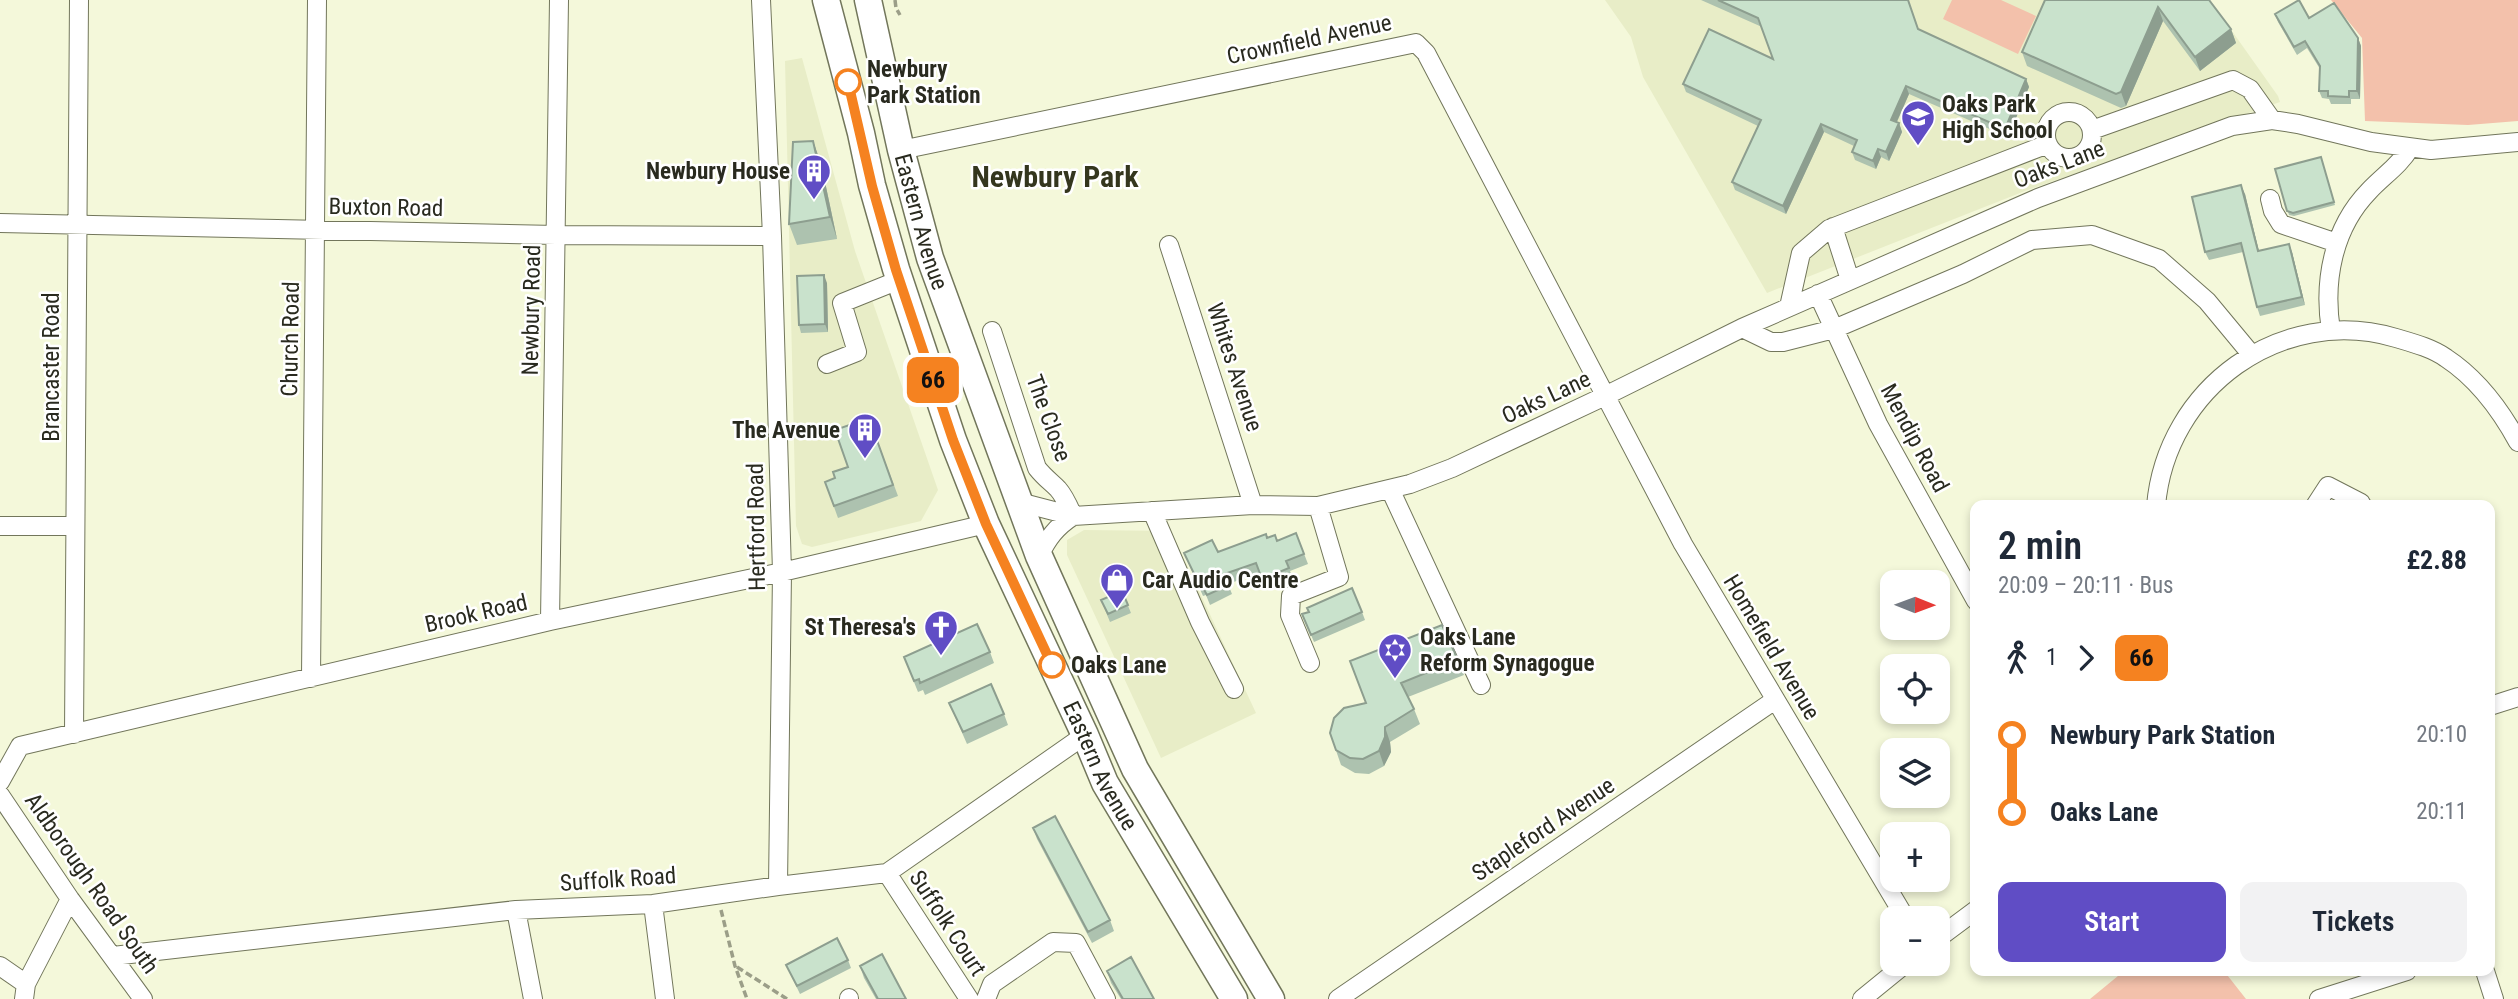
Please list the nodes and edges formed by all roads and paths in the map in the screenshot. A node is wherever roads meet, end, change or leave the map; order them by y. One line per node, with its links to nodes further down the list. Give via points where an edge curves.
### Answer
1 (79, 0): 17 (street, Brancaster Road)
2 (317, 0): 19 (street, Church Road)
3 (559, 0): 20 (street, Newbury Road)
4 (761, 0): 21 (street, Hertford Road)
5 (827, 0): 24 (highway, Eastern Avenue)
6 (868, 0): 14 (highway, Eastern Avenue)
7 (895, 0): 8 (path)
8 (900, 15)
9 (2272, 120): 10 (street, via 2250,89 2233,80); 13 (street, Oaks Lane); 25 (street, Oaks Lane, via 2211,132 2050,193)
10 (2092, 130): 12 (street, via 2086,151 2073,158 2058,155); 12 (street, via 2084,117 2062,113 2047,129)
11 (2518, 142): 13 (street, Oaks Lane)
12 (2048, 144): 18 (street)
13 (2410, 148): 22 (street, via 2360,201)
14 (901, 150): 34 (street, Crownfield Avenue, via 1416,43 1426,52); 40 (highway, Eastern Avenue, via 930,258)
15 (2270, 199): 22 (street, via 2281,224)
16 (0, 223): 17 (street, Buxton Road)
17 (76, 224): 19 (street, Buxton Road); 47 (street, Brancaster Road)
18 (1833, 227): 25 (street); 27 (street, via 1801,253)
19 (316, 230): 20 (street, Buxton Road); 53 (street, Church Road)
20 (556, 235): 21 (street, Buxton Road); 51 (street, Newbury Road)
21 (772, 236): 49 (street, Hertford Road)
22 (2337, 243): 31 (street, via 2329,285)
23 (1169, 245): 41 (street, Whites Avenue)
24 (899, 280): 33 (street, via 842,303 857,352); 45 (highway, Eastern Avenue)
25 (1850, 280): 26 (street, Oaks Lane)
26 (1818, 294): 27 (street, Oaks Lane); 29 (street, Mendip Road)
27 (1789, 307): 28 (street, Oaks Lane)
28 (1742, 328): 29 (street, via 1771,342); 34 (street, Oaks Lane)
29 (1834, 329): 32 (street, via 2032,240 2092,235 2159,259 2207,301); 50 (street, Mendip Road, via 1878,424)
30 (992, 331): 44 (street, The Close, via 1037,468 1065,498)
31 (2331, 331): 32 (street, via 2304,335); 35 (street, via 2382,334 2445,357 2480,387)
32 (2251, 354): 37 (street, via 2212,384 2183,421 2166,454)
33 (827, 364)
34 (1605, 396): 36 (street, Oaks Lane, via 1452,468); 57 (street, Homefield Avenue, via 1683,544)
35 (2518, 442)
36 (1390, 489): 42 (street, Oaks Lane); 54 (street)
37 (2157, 500)
38 (2319, 500): 39 (street, via 2328,486)
39 (2355, 500)
40 (1019, 502): 44 (street, Oaks Lane); 48 (highway, Eastern Avenue)
41 (1253, 505): 42 (street, Oaks Lane); 43 (street, Oaks Lane)
42 (1318, 506): 52 (street, via 1339,577 1291,596 1290,615)
43 (1152, 511): 44 (street, Oaks Lane); 55 (street)
44 (1073, 516): 48 (street, via 1058,526)
45 (986, 524): 49 (street, Brook Road); 60 (highway, Eastern Avenue)
46 (0, 526): 47 (street)
47 (75, 526): 59 (street, Brancaster Road)
48 (1039, 556): 88 (highway, Eastern Avenue, via 1135,769)
49 (782, 572): 51 (street, Brook Road); 64 (street, Hertford Road)
50 (1970, 590)
51 (550, 621): 53 (street, Brook Road)
52 (1310, 663)
53 (311, 678): 59 (street, Brook Road)
54 (1480, 685)
55 (1234, 689)
56 (2518, 697): 58 (street)
57 (1775, 700): 68 (street, Homefield Avenue); 89 (street, Stapleford Avenue)
58 (2495, 704)
59 (74, 734): 61 (street, Brook Road, via 20,746)
60 (1085, 735): 63 (street, Suffolk Road); 87 (highway, Eastern Avenue, via 1105,783)
61 (0, 782)
62 (0, 795): 66 (street, Aldborough Road South)
63 (887, 873): 64 (street, Suffolk Road); 84 (street, Suffolk Court)
64 (778, 886): 65 (street, Suffolk Road)
65 (717, 894): 67 (street, Suffolk Road); 74 (path)
66 (70, 899): 72 (street, Aldborough Road South); 78 (street)
67 (653, 904): 69 (street, Suffolk Road); 81 (street)
68 (1898, 906)
69 (516, 910): 72 (street, Suffolk Road); 80 (street)
70 (1970, 914): 71 (street)
71 (1950, 929)
72 (113, 956): 79 (street, Aldborough Road South)
73 (0, 966): 78 (street)
74 (735, 966): 82 (path); 83 (path)
75 (1890, 976): 90 (street)
76 (2391, 976): 91 (street)
77 (2487, 976): 92 (street)
78 (25, 992)
79 (143, 999)
80 (533, 999)
81 (665, 999)
82 (747, 999)
83 (787, 999)
84 (969, 999)
85 (986, 999): 86 (street, Suffolk Court, via 992,984 1053,942 1076,943)
86 (1106, 999)
87 (1234, 999)
88 (1271, 999)
89 (1338, 999)
90 (1862, 999)
91 (2319, 999)
92 (2494, 999)

